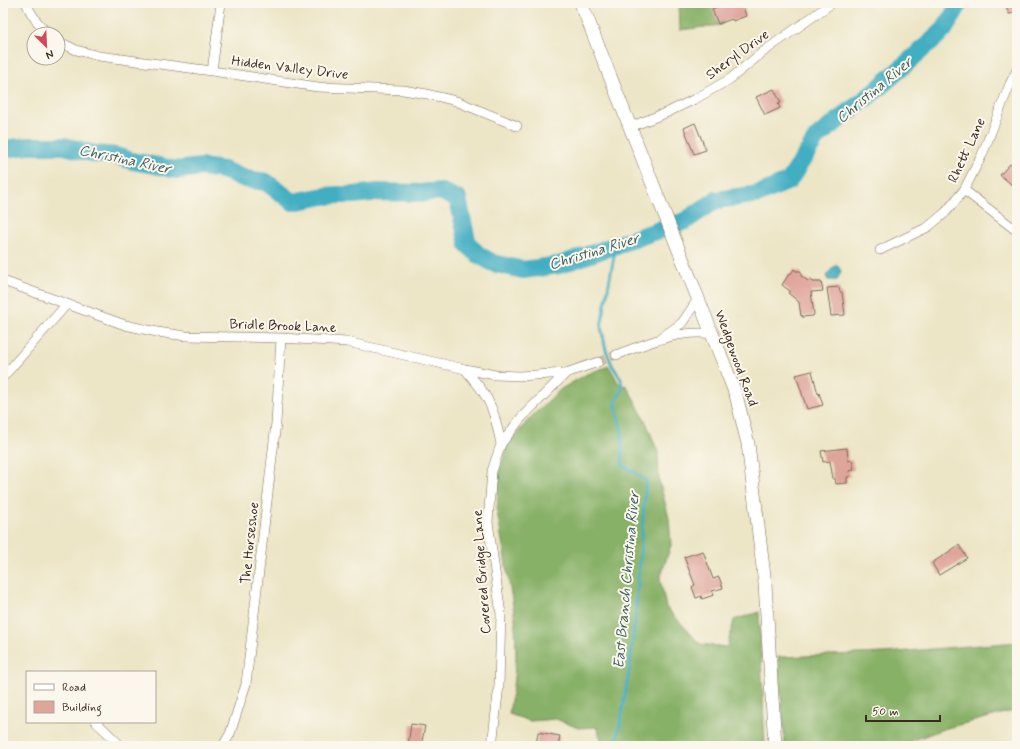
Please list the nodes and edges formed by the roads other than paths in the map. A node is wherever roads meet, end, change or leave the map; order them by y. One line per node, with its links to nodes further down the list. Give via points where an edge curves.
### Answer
1 (26, 3): 5 (street)
2 (221, 3): 8 (street)
3 (580, 3): 10 (street, Wedgewood Road)
4 (832, 3): 10 (street, Sheryl Drive, via 730,79 668,112)
5 (41, 26)
6 (66, 45): 8 (street, Hidden Valley Drive, via 99,56)
7 (1017, 70): 11 (street, Rhett Lane, via 982,155)
8 (212, 71): 9 (street, Hidden Valley Drive, via 318,87 403,90 427,94 456,101)
9 (517, 126)
10 (630, 127): 15 (street, Wedgewood Road)
11 (964, 190): 12 (street); 13 (street, Rhett Lane, via 946,212 928,227)
12 (1017, 231)
13 (880, 250)
14 (3, 280): 16 (street, Bridle Brook Lane)
15 (698, 299): 17 (street, Wedgewood Road); 19 (street, via 682,323)
16 (66, 304): 18 (street, Bridle Brook Lane, via 125,325 157,332 186,336); 24 (street)
17 (712, 334): 19 (street, via 701,332); 30 (street, Wedgewood Road, via 736,395 748,444 764,584)
18 (281, 338): 22 (street, Bridle Brook Lane, via 347,342); 28 (street, The Horseshoe, via 276,423 246,684 230,734)
19 (660, 338): 20 (street)
20 (616, 355)
21 (598, 362): 23 (street, Covered Bridge Lane)
22 (466, 369): 23 (street, Bridle Brook Lane, via 519,376); 25 (street, via 484,393 495,418)
23 (566, 373): 25 (street, Covered Bridge Lane, via 520,418)
24 (3, 377)
25 (501, 444): 29 (street, Covered Bridge Lane, via 492,471 488,522 500,614 500,685)
26 (97, 723): 27 (street)
27 (120, 746)
28 (223, 746)
29 (492, 746)
30 (775, 746)

